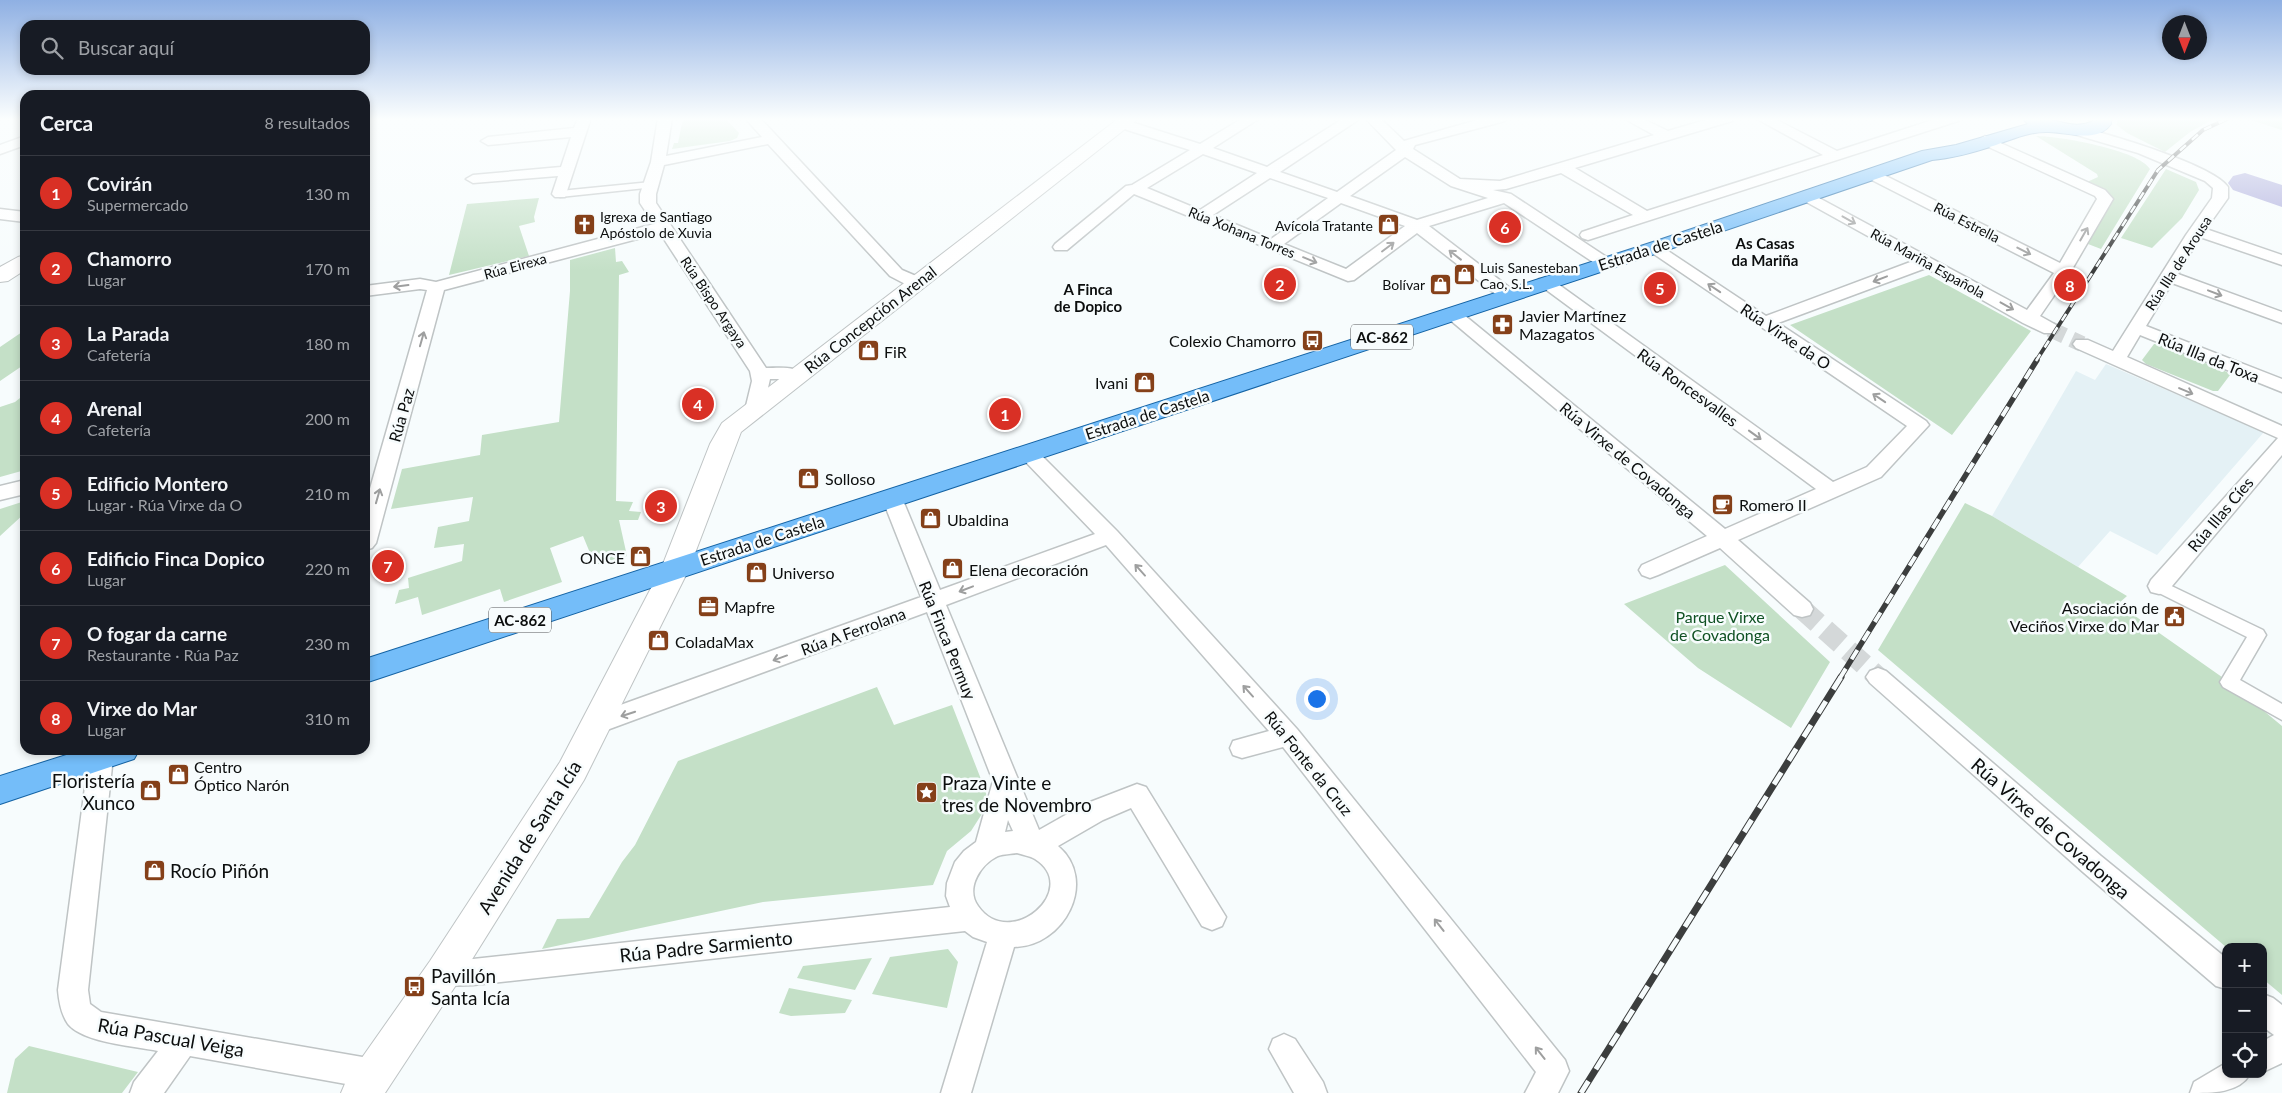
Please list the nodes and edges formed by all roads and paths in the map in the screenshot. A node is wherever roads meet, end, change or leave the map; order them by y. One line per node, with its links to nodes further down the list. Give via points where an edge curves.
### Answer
1 (656, 169): 19 (street, Rúa Bispo Argaya)
2 (800, 169): 43 (street, via 896,273)
3 (1064, 169): 43 (street, Rúa Concepción Arenal)
4 (1169, 169): 20 (street)
5 (1260, 169): 16 (street)
6 (1273, 169): 16 (street)
7 (1380, 169): 24 (street)
8 (1434, 169): 21 (street, via 1456,184 1486,194)
9 (1557, 169): 21 (street)
10 (1565, 169): 28 (street)
11 (1791, 169): 28 (street)
12 (1885, 169): 17 (main road, Estrada de Castela / AC-862)
13 (2048, 169): 40 (street, one-way to 13, via 2105,199 2100,193)
14 (2188, 169): 31 (street, Rúa Illa de Arousa, via 2210,178 2220,187 2220,198)
15 (567, 171): 18 (street); 22 (street)
16 (1268, 172): 24 (street); 27 (street)
17 (1871, 174): 23 (main road, Estrada de Castela / AC-862); 40 (street, Rúa Estrella, one-way to 40)
18 (473, 179)
19 (651, 185): 22 (street); 30 (street, Rúa Bispo Argaya, via 648,203)
20 (1135, 189): 27 (street, Rúa Xohana Torres); 34 (street)
21 (1504, 192): 29 (street); 38 (street)
22 (560, 194)
23 (1806, 196): 35 (main road, Estrada de Castela / AC-862); 37 (street, Rúa Mariña Española, one-way to 37)
24 (1341, 198): 29 (street); 33 (street)
25 (0, 214): 26 (street)
26 (20, 216)
27 (1201, 216): 33 (street, Rúa Xohana Torres)
28 (1645, 216): 32 (street)
29 (1417, 225): 33 (street, Rúa Xohana Torres, one-way to 29, via 1348,276); 47 (street, one-way to 29)
30 (663, 227): 45 (street, Rúa Eirexa); 56 (street, Rúa Bispo Argaya)
31 (2197, 231): 36 (street); 42 (street, Rúa Illa de Arousa)
32 (1588, 235)
33 (1273, 245)
34 (1061, 247)
35 (1653, 248): 38 (main road, Estrada de Castela / AC-862); 51 (street, Rúa Virxe da O, one-way to 35)
36 (2282, 260)
37 (1926, 262): 50 (street, Rúa Mariña Española, one-way to 50); 51 (street, one-way to 51)
38 (1605, 263): 44 (main road, Estrada de Castela / AC-862)
39 (20, 264): 41 (street)
40 (2063, 271): 50 (street)
41 (0, 276)
42 (2169, 276): 49 (street, one-way to 49); 52 (street, Rúa Illa de Arousa)
43 (917, 283): 57 (street, Rúa Concepción Arenal)
44 (1545, 283): 47 (main road, Estrada de Castela / AC-862); 64 (street, Rúa Roncesvalles, one-way to 64)
45 (436, 287): 46 (street, Rúa Eirexa, one-way to 46, via 420,284); 67 (street, Rúa Paz, one-way to 45)
46 (370, 289)
47 (1508, 296): 48 (main road, Estrada de Castela / AC-862)
48 (1452, 314): 62 (main road, Estrada de Castela / AC-862); 69 (street, Rúa Virxe de Covadonga)
49 (2282, 318)
50 (2029, 319): 53 (street, Rúa Mariña Española)
51 (1765, 322): 64 (street, Rúa Virxe da O, one-way to 51, via 1874,472 1919,425)
52 (2137, 328): 55 (street, Rúa Illa de Arousa); 58 (street, Rúa Illa da Toxa)
53 (2050, 329)
54 (2082, 344): 55 (street)
55 (2116, 360): 60 (street, one-way to 60)
56 (760, 374): 57 (street, via 787,373); 59 (street)
57 (796, 377): 59 (street, Rúa Concepción Arenal)
58 (2282, 386)
59 (754, 410): 70 (street, Rúa Concepción Arenal, via 727,434)
60 (2282, 433)
61 (2282, 443): 72 (street, Rúa Illas Cíes)
62 (1028, 453): 66 (main road, Estrada de Castela / AC-862); 68 (street, Rúa Fonte da Cruz)
63 (20, 488): 65 (street)
64 (1831, 490): 69 (street)
65 (0, 493)
66 (892, 498): 70 (main road, Estrada de Castela / AC-862); 73 (street, Rúa Finca Permuy)
67 (370, 525)
68 (1110, 536): 73 (street, Rúa A Ferrolana, one-way to 73); 79 (street, Rúa Fonte da Cruz, one-way to 68)
69 (1723, 538): 71 (street); 74 (street, Rúa Virxe de Covadonga)
70 (675, 569): 75 (main road, Estrada de Castela / AC-862); 78 (street, Avenida de Santa Icía)
71 (1650, 570)
72 (2159, 586): 77 (street, via 2257,635 2229,682)
73 (933, 602): 78 (street, Rúa A Ferrolana, one-way to 78); 83 (street, Rúa Finca Permuy)
74 (1802, 609)
75 (370, 669)
76 (1878, 677): 91 (street, Rúa Virxe de Covadonga)
77 (2282, 713)
78 (596, 724): 90 (street, Avenida de Santa Icía, via 568,778)
79 (1288, 736): 80 (street); 103 (street, Rúa Fonte da Cruz, one-way to 79, via 1554,1070)
80 (1242, 748)
81 (109, 755): 84 (main road)
82 (112, 755): 94 (street, Rúa Pascual Veiga, via 76,961 73,1005 82,1019 101,1026)
83 (1005, 783): 85 (street, Rúa Finca Permuy); 86 (street)
84 (0, 790)
85 (1033, 844): 86 (street, via 1010,842); 87 (street, via 1094,812 1137,795); 89 (street, via 1049,852 1058,863 1064,876 1064,892 1050,919 1020,934)
86 (988, 848): 88 (street, via 974,858 964,872 959,888)
87 (1212, 917)
88 (968, 918): 89 (street, via 989,932); 90 (street, Rúa Padre Sarmiento)
89 (1003, 935): 101 (street)
90 (443, 973): 99 (street, Avenida de Santa Icía)
91 (2222, 973)
92 (2267, 1011): 93 (street)
93 (2282, 1024)
94 (184, 1040): 99 (street, Rúa Pascual Veiga); 100 (street)
95 (2282, 1047): 97 (street)
96 (1284, 1049): 102 (street)
97 (2267, 1055)
98 (2229, 1078): 104 (street)
99 (367, 1084)
100 (145, 1093)
101 (956, 1093)
102 (1312, 1093)
103 (1540, 1093)
104 (2205, 1093)

